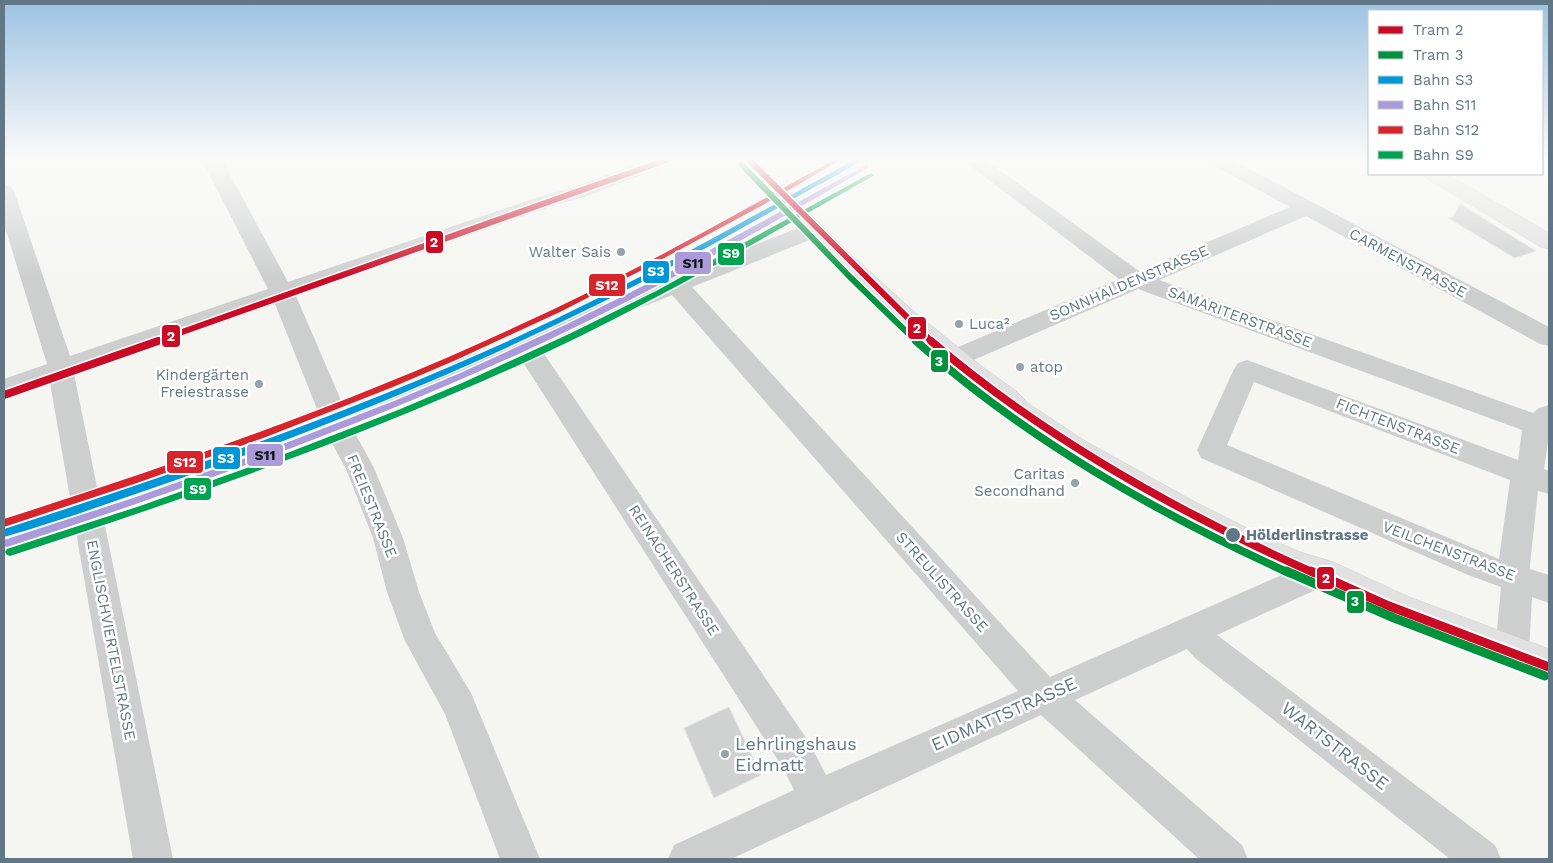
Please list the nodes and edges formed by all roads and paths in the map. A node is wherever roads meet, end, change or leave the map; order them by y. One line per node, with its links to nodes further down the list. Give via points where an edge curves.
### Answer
1 (6, 198): 18 (street, ENGLISCHVIERTELSTRASSE)
2 (232, 198): 14 (street, FREIESTRASSE)
3 (555, 198): 8 (street)
4 (783, 198): 10 (main road)
5 (1025, 198): 12 (street, SAMARITERSTRASSE)
6 (1288, 198): 9 (street, CARMENSTRASSE)
7 (1474, 198): 11 (main road)
8 (552, 199): 14 (street)
9 (1306, 208): 12 (street, SONNHALDENSTRASSE); 15 (street, CARMENSTRASSE)
10 (814, 230): 13 (street); 17 (main road, via 886,302)
11 (1549, 242)
12 (1136, 280): 17 (street, SONNHALDENSTRASSE); 22 (street, SAMARITERSTRASSE)
13 (677, 285): 16 (street); 30 (street, STREULISTRASSE)
14 (283, 293): 18 (street); 21 (street, FREIESTRASSE)
15 (1549, 338)
16 (525, 345): 21 (street); 31 (street, REINACHERSTRASSE, via 796,755)
17 (953, 359): 24 (main road, via 1007,398 1019,411 1130,481 1256,547)
18 (60, 370): 20 (street); 32 (street, ENGLISCHVIERTELSTRASSE)
19 (1257, 373): 23 (street, FICHTENSTRASSE); 25 (street, VEILCHENSTRASSE, via 1212,450 1470,562)
20 (4, 389)
21 (335, 419): 33 (street, FREIESTRASSE, via 360,468 388,538 403,592 422,641 459,705)
22 (1543, 420): 23 (street, via 1531,466)
23 (1537, 478): 25 (street, via 1514,565)
24 (1322, 572): 27 (street, EIDMATTSTRASSE); 28 (main road, via 1398,607)
25 (1515, 577): 26 (street, VEILCHENSTRASSE); 28 (street)
26 (1549, 589)
27 (1191, 630): 30 (street, EIDMATTSTRASSE); 36 (street, WARTSTRASSE, via 1207,647)
28 (1512, 651): 29 (main road)
29 (1549, 665)
30 (1045, 696): 31 (street, EIDMATTSTRASSE); 35 (street, STREULISTRASSE)
31 (818, 798): 34 (street, EIDMATTSTRASSE)
32 (153, 859)
33 (520, 859)
34 (688, 859)
35 (1228, 859)
36 (1481, 859)

